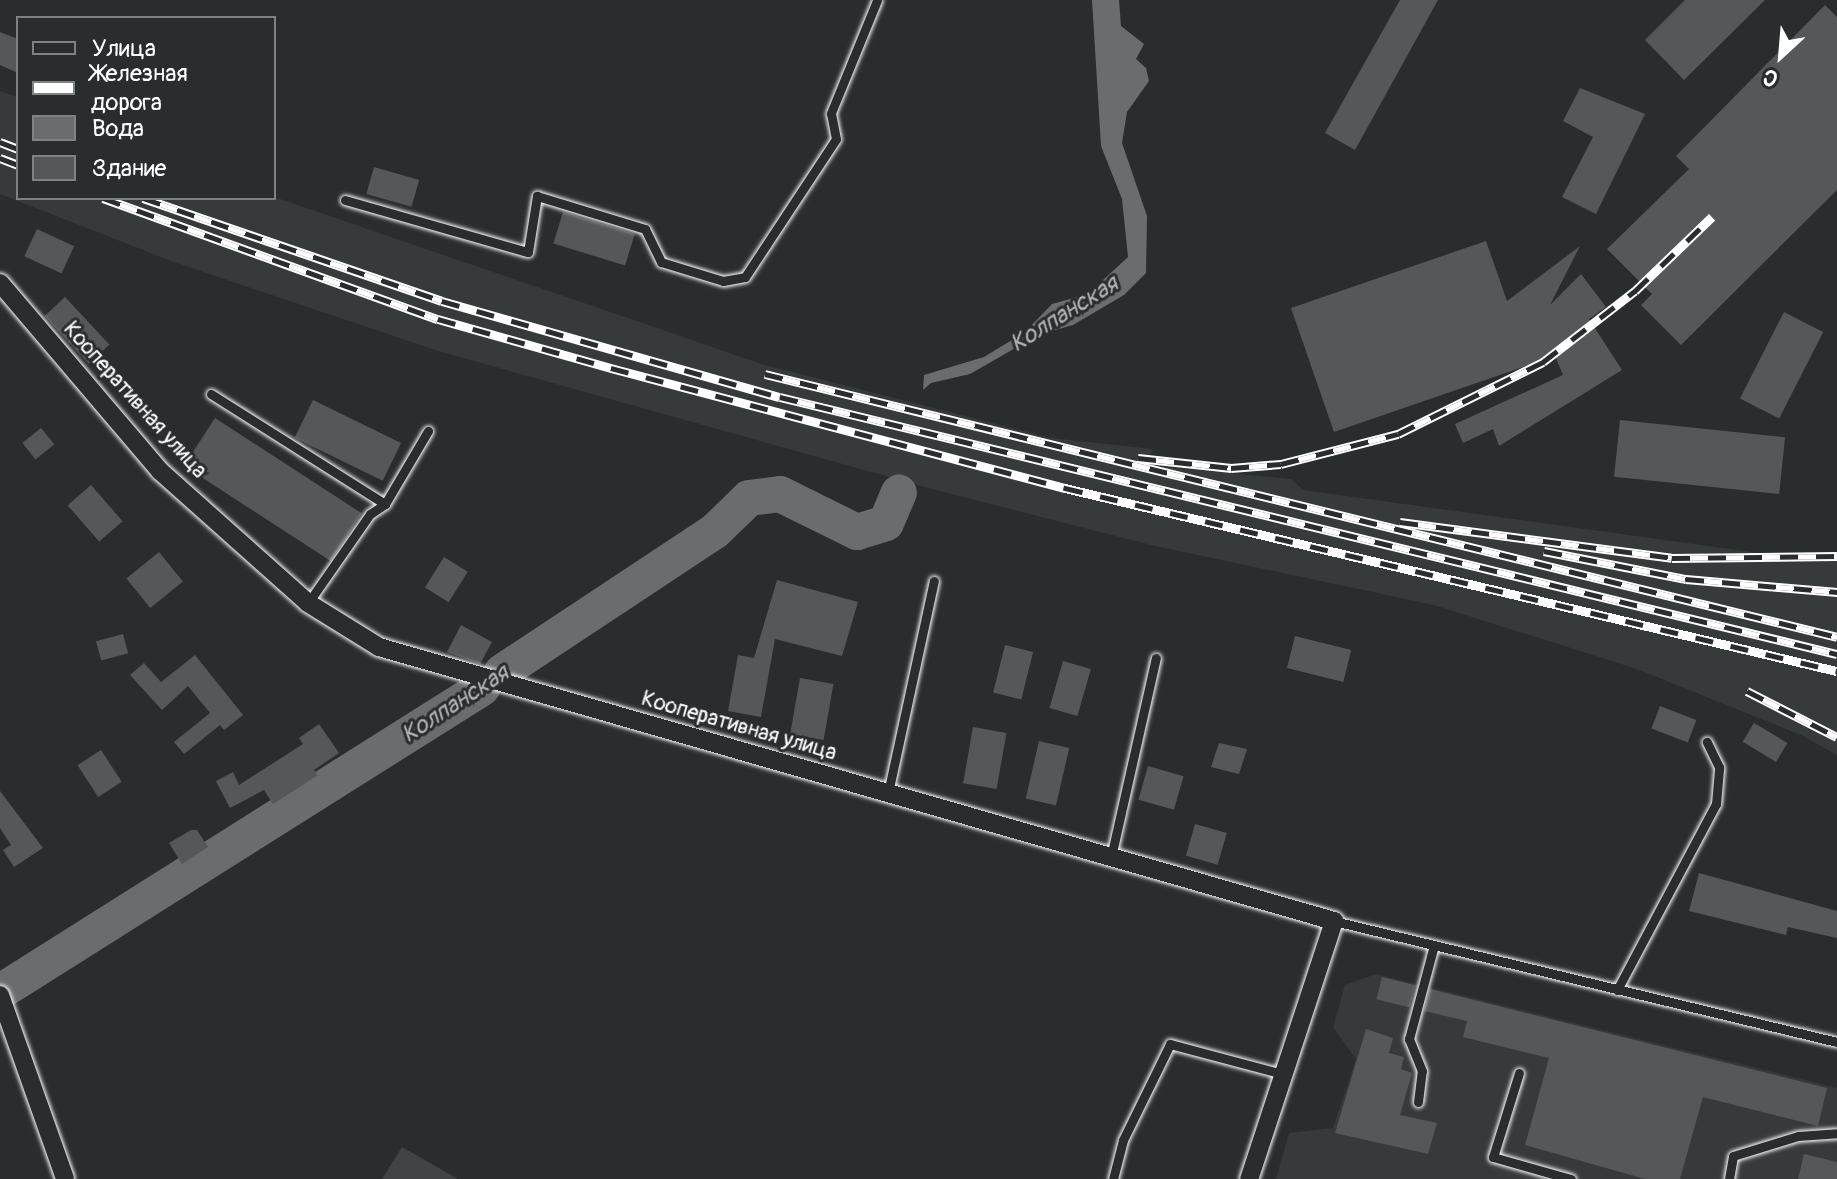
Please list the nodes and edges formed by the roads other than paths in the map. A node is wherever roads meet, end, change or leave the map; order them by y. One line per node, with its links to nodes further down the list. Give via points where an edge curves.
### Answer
1 (877, 0): 2 (lane, via 831,113 836,139 745,277 723,281 661,262 645,229 537,196 528,252)
2 (345, 200)
3 (0, 283): 8 (street, Кооперативная улица, via 160,471)
4 (211, 394): 6 (lane)
5 (428, 431): 6 (lane)
6 (385, 504): 8 (lane, via 370,514)
7 (934, 581): 11 (lane)
8 (308, 603): 11 (street, Кооперативная улица, via 379,647)
9 (1156, 658): 12 (lane)
10 (1707, 742): 15 (lane, via 1719,767 1716,804)
11 (888, 793): 12 (street, Кооперативная улица)
12 (1111, 857): 13 (street, Кооперативная улица)
13 (1334, 921): 14 (lane); 19 (street)
14 (1434, 945): 15 (lane); 20 (lane, via 1409,1039 1422,1071)
15 (1617, 990): 17 (lane)
16 (3, 1000): 22 (street)
17 (1837, 1042)
18 (1519, 1073): 25 (lane, via 1493,1157)
19 (1283, 1074): 23 (lane, via 1170,1044 1123,1140); 24 (street)
20 (1418, 1102)
21 (1837, 1133): 26 (lane, via 1798,1136 1733,1156)
22 (65, 1179)
23 (1113, 1179)
24 (1249, 1179)
25 (1571, 1179)
26 (1729, 1179)

